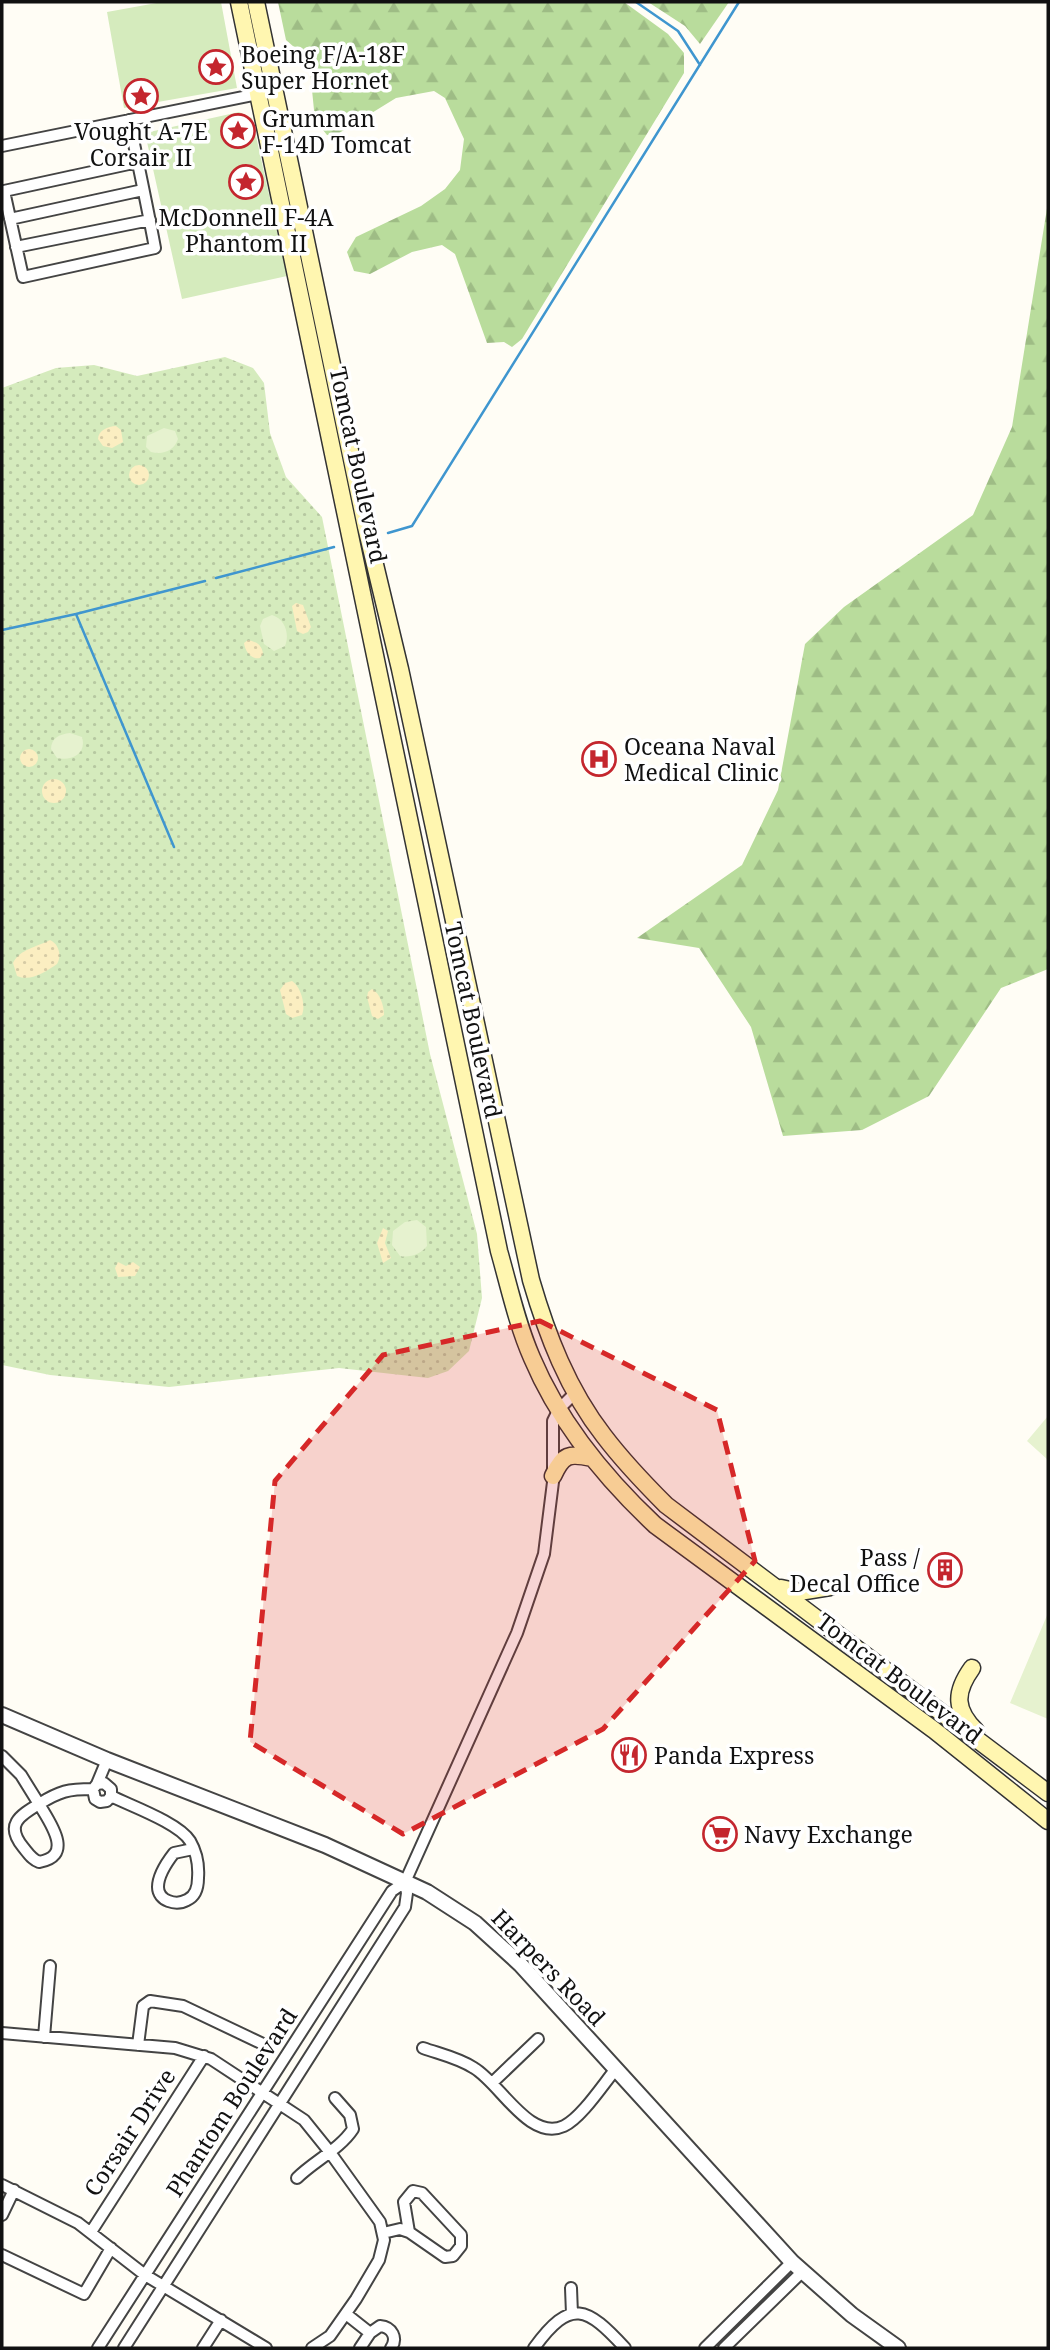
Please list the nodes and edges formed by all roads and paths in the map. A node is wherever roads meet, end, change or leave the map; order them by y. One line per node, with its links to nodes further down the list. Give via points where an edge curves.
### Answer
1 (239, 2): 4 (main road, Tomcat Boulevard)
2 (256, 2): 3 (main road, Tomcat Boulevard)
3 (276, 90): 4 (street); 12 (main road, Tomcat Boulevard, via 366,527 531,1280 558,1359)
4 (259, 93): 5 (street); 13 (main road, Tomcat Boulevard, via 499,1251 531,1357)
5 (129, 120): 6 (street); 7 (street)
6 (2, 146)
7 (138, 162): 8 (street); 9 (street, via 4,191)
8 (144, 190): 9 (street); 10 (street)
9 (10, 219): 11 (street)
10 (150, 220): 11 (street); 11 (street, via 155,248 23,277)
11 (16, 247)
12 (576, 1392): 13 (street); 16 (main road, Tomcat Boulevard, via 602,1434 666,1504)
13 (559, 1409): 14 (main road, Tomcat Boulevard); 15 (street, Phantom Boulevard, via 553,1421)
14 (592, 1458): 15 (main road, via 566,1457); 27 (main road, Tomcat Boulevard, via 655,1525 934,1730)
15 (553, 1476): 29 (street, Phantom Boulevard, via 544,1553 517,1633)
16 (773, 1587): 17 (main road, via 799,1592); 22 (main road, Tomcat Boulevard)
17 (830, 1587)
18 (972, 1668): 22 (main road, via 960,1689 959,1706 965,1719)
19 (2, 1715): 21 (street, Harpers Road)
20 (2, 1756): 26 (street)
21 (113, 1762): 23 (street); 24 (street); 29 (street, Harpers Road, via 325,1845)
22 (1008, 1762): 25 (main road, Tomcat Boulevard)
23 (95, 1787): 24 (street, via 104,1783); 24 (street, via 97,1801 107,1801); 26 (street, via 58,1791)
24 (110, 1791): 28 (street, via 182,1833)
25 (1048, 1793)
26 (39, 1804): 26 (street, via 59,1843 53,1855 39,1862 13,1832 14,1824)
27 (1048, 1821)
28 (193, 1849): 28 (street, via 198,1864 194,1895 182,1902 169,1901 158,1889 164,1868 174,1853)
29 (405, 1882): 38 (street, Harpers Road, via 475,1923 520,1964); 40 (street, Phantom Boulevard, via 392,1891); 42 (street, Phantom Boulevard, via 405,1908)
30 (50, 1966): 32 (street)
31 (2, 2034): 32 (street)
32 (44, 2037): 35 (street)
33 (538, 2039): 39 (street)
34 (263, 2044): 35 (street, via 183,2006 150,2001 143,2006)
35 (138, 2045): 37 (street)
36 (423, 2048): 39 (street, via 475,2068)
37 (204, 2056): 40 (street); 48 (street, Corsair Drive)
38 (615, 2070): 39 (street, via 572,2121 559,2128 528,2121); 53 (street, Harpers Road)
39 (492, 2083)
40 (262, 2092): 42 (street); 54 (street, Phantom Boulevard)
41 (335, 2098): 43 (street, via 350,2115 353,2129)
42 (281, 2104): 43 (street, via 304,2120); 55 (street, Phantom Boulevard)
43 (329, 2151): 44 (street); 50 (street, via 377,2215)
44 (297, 2178)
45 (2, 2185): 46 (street)
46 (14, 2190): 47 (street); 48 (street)
47 (2, 2214)
48 (90, 2232): 51 (street)
49 (409, 2232): 49 (street, via 449,2258 462,2240 418,2191 409,2193 404,2202); 50 (street)
50 (383, 2233): 57 (street, via 379,2260)
51 (111, 2248): 52 (street, via 84,2294); 54 (street)
52 (2, 2255)
53 (797, 2267): 70 (street); 71 (street); 72 (street, Harpers Road)
54 (145, 2275): 55 (street); 61 (street, Phantom Boulevard)
55 (164, 2287): 59 (street); 62 (street, Phantom Boulevard)
56 (571, 2288): 58 (street)
57 (346, 2314): 60 (street); 65 (street, via 330,2336)
58 (572, 2314): 68 (street, via 550,2326); 69 (street, via 599,2321)
59 (221, 2320): 63 (street); 64 (street)
60 (370, 2333): 66 (street); 67 (street, via 380,2326 390,2330 395,2341)
61 (97, 2348)
62 (124, 2348)
63 (203, 2348)
64 (266, 2348)
65 (312, 2348)
66 (360, 2348)
67 (391, 2348)
68 (534, 2348)
69 (625, 2348)
70 (705, 2348)
71 (724, 2348)
72 (898, 2348)

